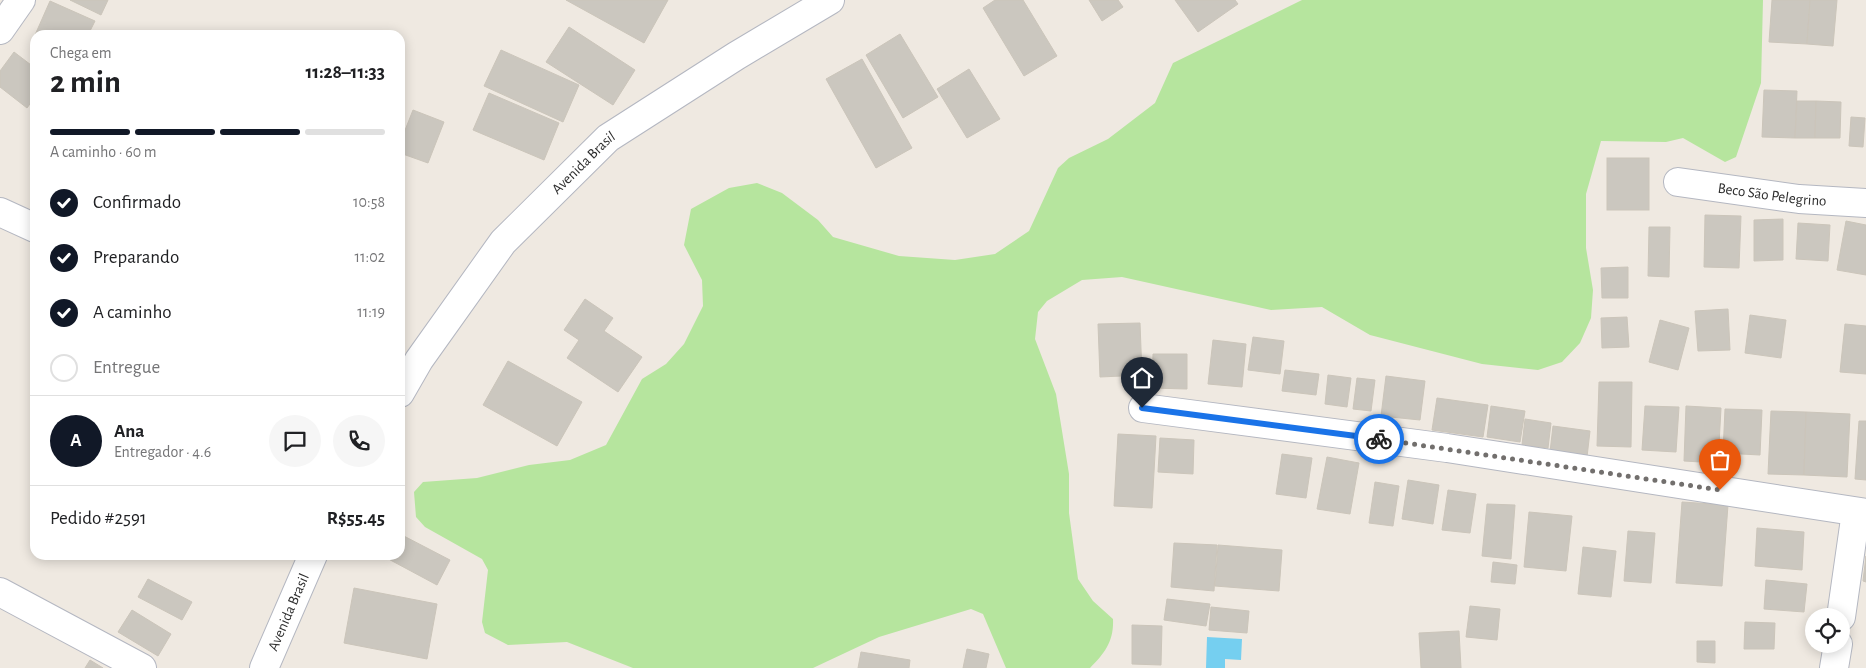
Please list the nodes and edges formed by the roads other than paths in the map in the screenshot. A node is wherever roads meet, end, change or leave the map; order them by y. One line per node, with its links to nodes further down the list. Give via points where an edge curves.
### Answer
1 (21, 0): 3 (street)
2 (825, 1): 8 (street, Avenida Brasil, via 608,138 502,242)
3 (0, 30)
4 (1678, 182): 5 (street, Beco São Pelegrino, via 1799,199)
5 (1866, 203)
6 (0, 212): 7 (street)
7 (30, 226)
8 (410, 356): 9 (street, Avenida Brasil)
9 (405, 374)
10 (1142, 408): 11 (street, via 1447,448)
11 (1861, 512): 14 (street)
12 (311, 560): 17 (street, Avenida Brasil)
13 (0, 592): 16 (street)
14 (1843, 608)
15 (1836, 653): 18 (street)
16 (142, 668)
17 (264, 668)
18 (1834, 668)

